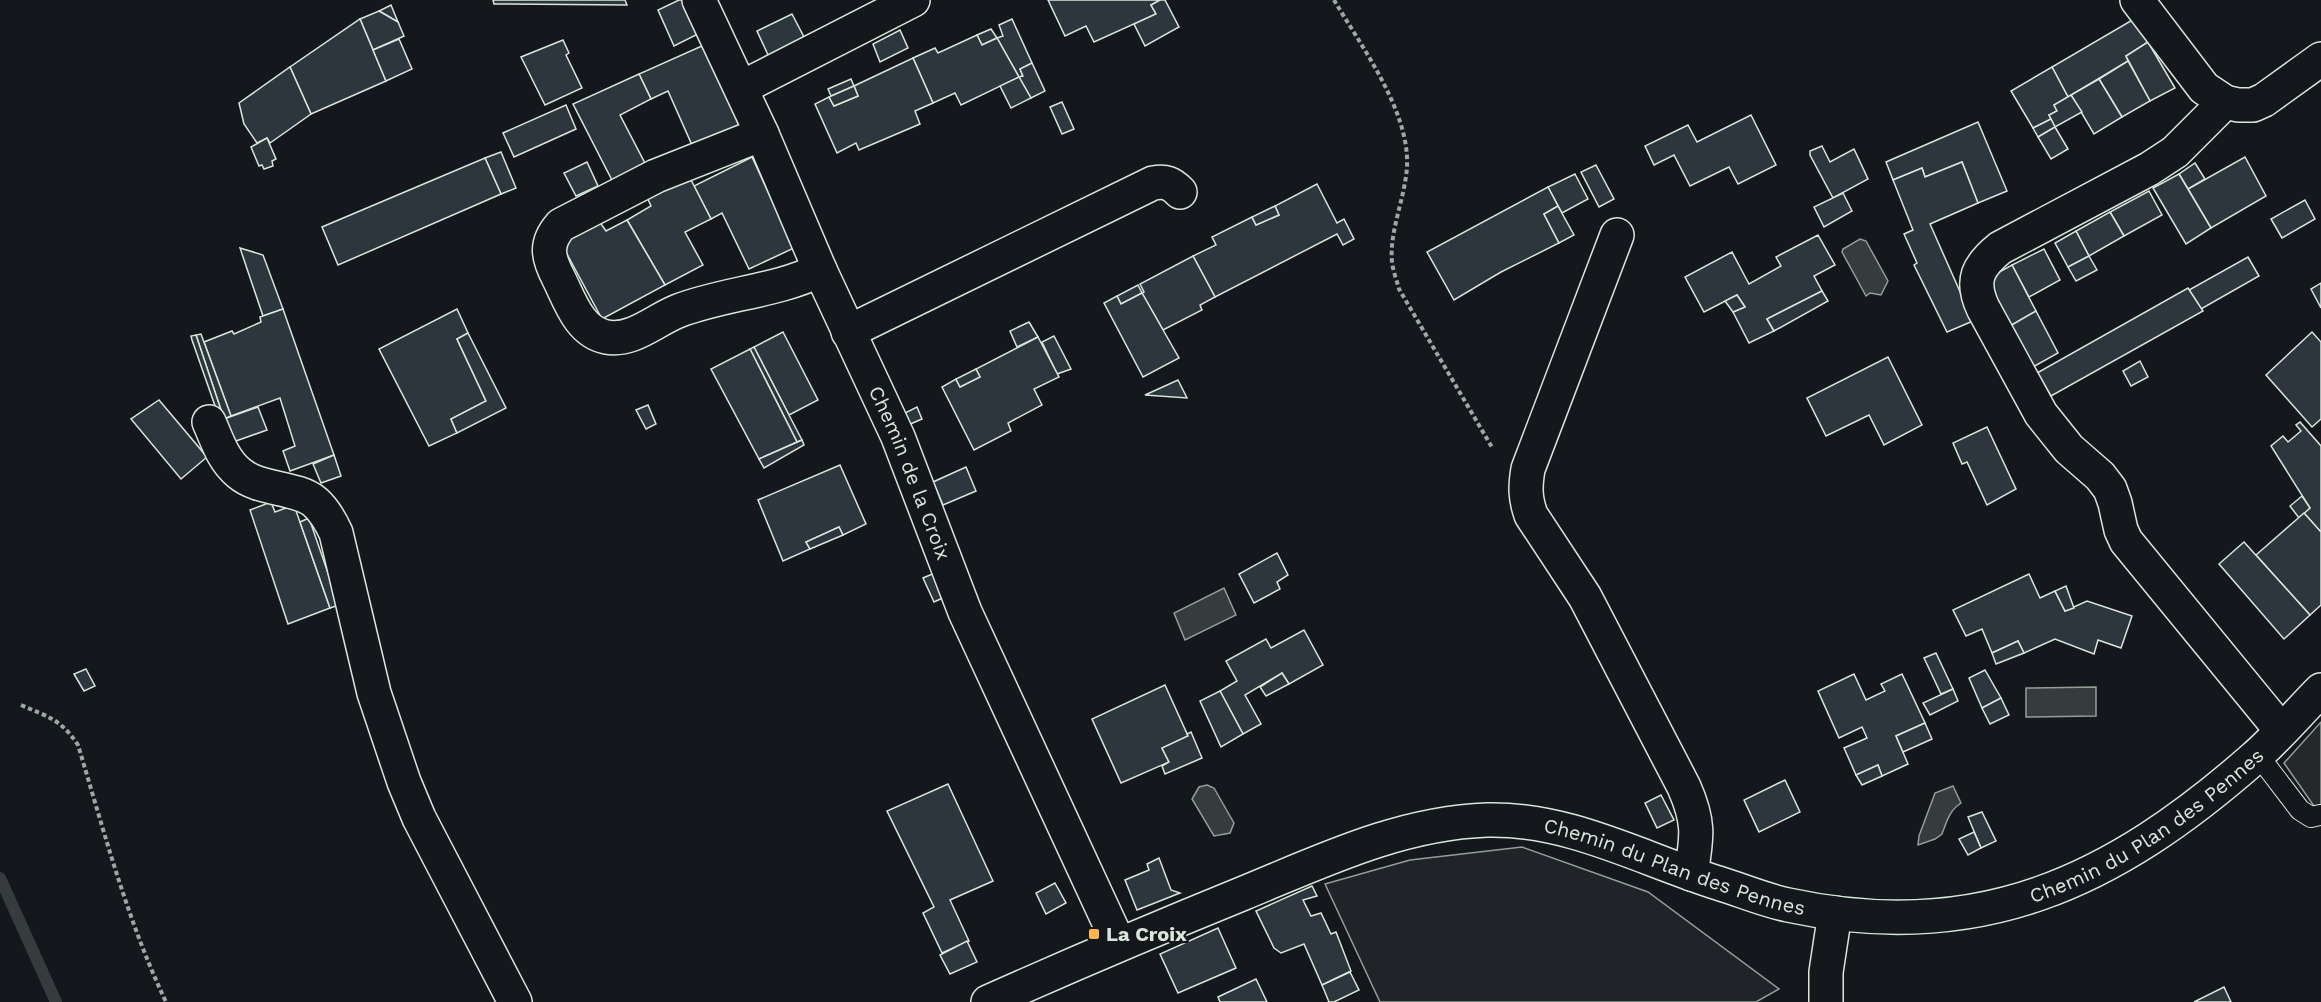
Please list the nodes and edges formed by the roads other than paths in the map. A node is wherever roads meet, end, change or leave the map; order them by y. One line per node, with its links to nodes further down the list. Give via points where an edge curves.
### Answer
1 (699, 0): 5 (street, Chemin de la Croix)
2 (913, 0): 5 (street)
3 (2137, 0): 6 (street, via 2204,88)
4 (2321, 59): 6 (street, via 2253,105)
5 (741, 88): 7 (street, Chemin de la Croix)
6 (2225, 102): 14 (street, via 2166,158 2000,248 1979,270 1977,296 2041,414 2069,449 2110,489 2126,541)
7 (762, 134): 10 (street, Chemin de la Croix); 10 (street, via 656,176 561,225 552,235 550,263 582,322 591,332 607,337 629,335 677,311 800,280)
8 (1180, 192): 11 (street, via 1172,184 1154,183)
9 (1617, 235): 17 (street, via 1528,469 1526,501 1585,597 1691,803 1696,838)
10 (820, 270): 11 (street, Chemin de la Croix)
11 (848, 332): 19 (street, Chemin de la Croix, via 898,437 965,612)
12 (210, 422): 21 (street, via 227,462 240,474 262,486 314,501 329,518 336,533 374,693 404,782 418,818)
13 (2321, 690): 14 (street, Chemin du Plan des Pennes)
14 (2281, 730): 15 (street, Chemin du Plan des Pennes)
15 (2258, 755): 16 (lane, via 2300,810 2311,817); 18 (street, Chemin du Plan des Pennes, via 2192,810 2128,853 2055,888 1984,910 1940,916 1896,918)
16 (2320, 815)
17 (1691, 874): 18 (street, Chemin du Plan des Pennes, via 1784,904); 19 (street, Chemin du Plan des Pennes, via 1566,829 1526,821 1444,824 1359,846)
18 (1834, 913): 22 (street)
19 (1119, 944): 20 (street, Chemin du Plan des Pennes)
20 (994, 1001)
21 (515, 1002)
22 (1825, 1002)

